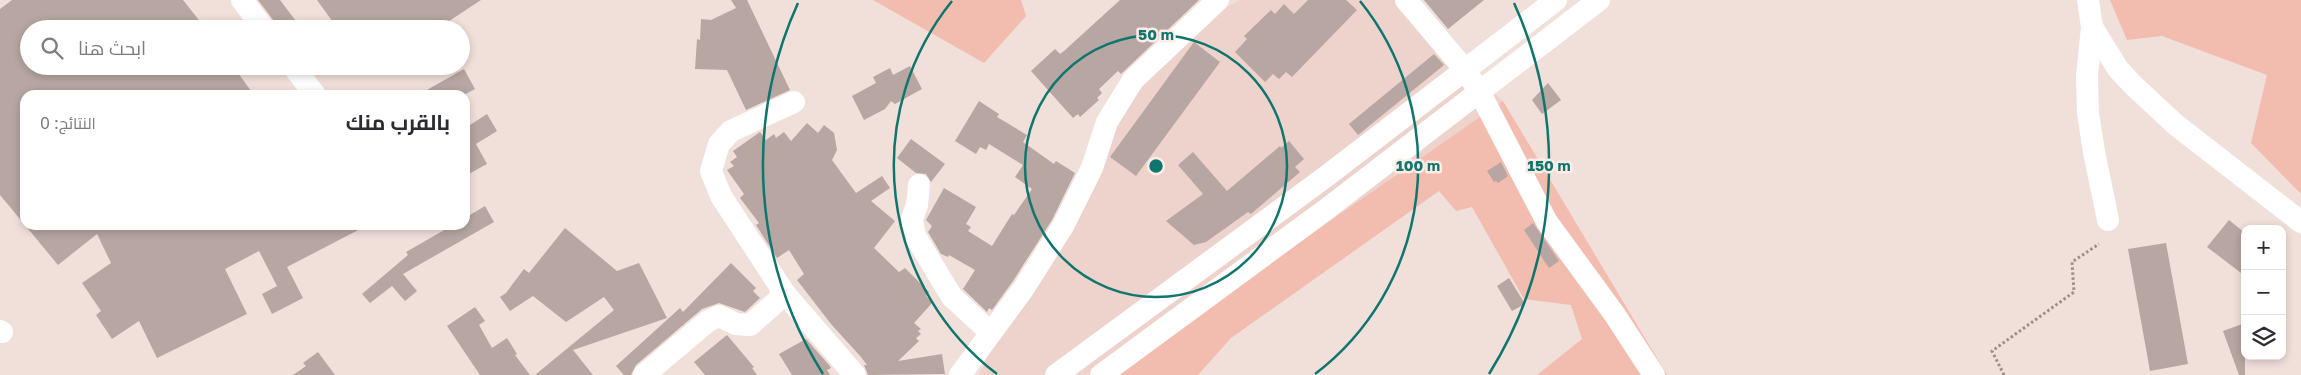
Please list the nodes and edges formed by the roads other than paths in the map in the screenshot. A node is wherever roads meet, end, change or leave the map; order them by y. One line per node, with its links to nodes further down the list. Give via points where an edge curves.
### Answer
1 (242, 0): 7 (street)
2 (1218, 0): 18 (street, via 1133,80 1107,122 1092,168 1064,226)
3 (1406, 0): 9 (street)
4 (1556, 0): 9 (street)
5 (1599, 0): 12 (street)
6 (2088, 0): 8 (street)
7 (257, 20)
8 (2092, 27): 15 (street, via 2088,113); 16 (street, via 2118,69 2134,86 2176,125)
9 (1465, 70): 12 (street); 22 (street)
10 (300, 75): 11 (street)
11 (312, 90)
12 (1479, 91): 23 (street, via 1324,211); 24 (street, via 1548,222)
13 (794, 102): 17 (street, via 731,132 718,144 711,171 721,196)
14 (919, 185): 18 (street, via 912,219 915,236 952,297)
15 (2108, 220)
16 (2301, 222)
17 (785, 294): 19 (street, via 750,325 736,324 719,316 708,321); 20 (street)
18 (991, 332): 21 (street)
19 (644, 375)
20 (855, 375)
21 (960, 375)
22 (1056, 375)
23 (1101, 375)
24 (1654, 375)

